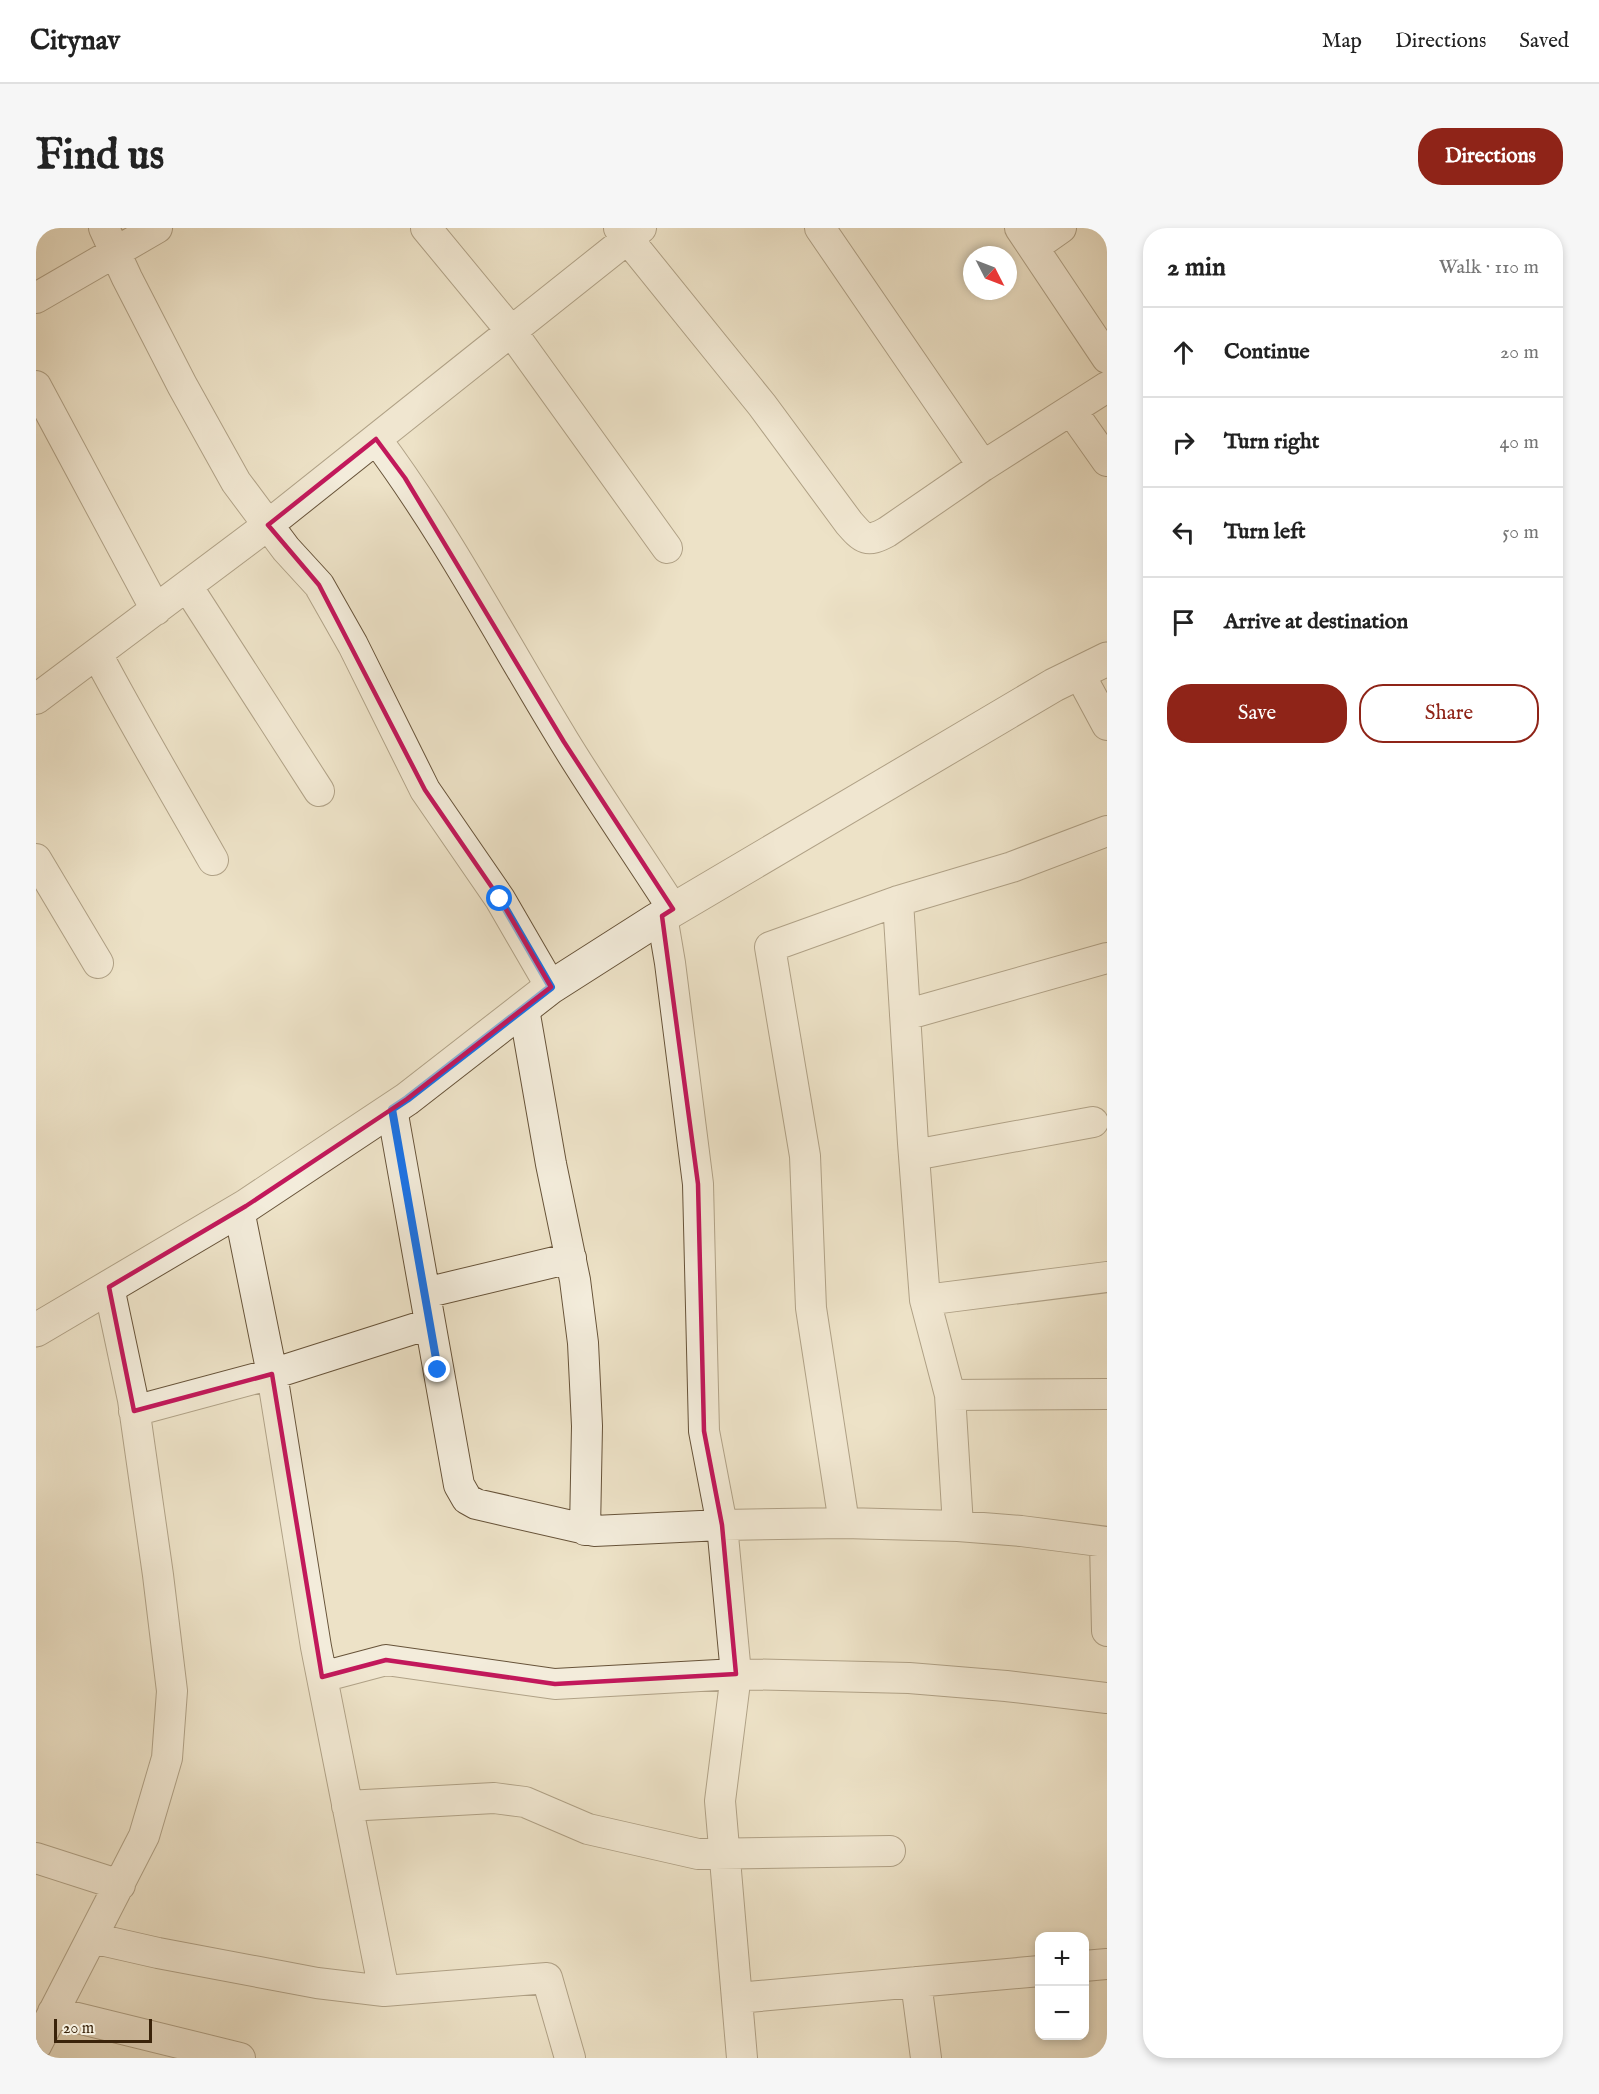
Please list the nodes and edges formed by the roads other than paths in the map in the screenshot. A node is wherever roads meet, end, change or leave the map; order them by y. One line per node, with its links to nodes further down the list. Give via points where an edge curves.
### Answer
1 (157, 228): 7 (street)
2 (426, 228): 9 (street)
3 (820, 228): 16 (street)
4 (1060, 228): 6 (street)
5 (629, 232): 9 (street); 16 (street, via 863,537 870,539 887,532)
6 (1027, 238): 10 (street)
7 (110, 240): 8 (street); 17 (street, via 182,385 236,482)
8 (36, 298)
9 (511, 331): 14 (street); 18 (street)
10 (1107, 358)
11 (36, 386): 20 (street)
12 (1107, 387): 13 (street)
13 (1071, 410): 15 (street); 16 (street)
14 (376, 439): 17 (street); 30 (street, via 452,553)
15 (1107, 461)
16 (984, 466)
17 (268, 525): 19 (street); 33 (street, via 319,585 425,790 500,899)
18 (667, 548)
19 (187, 586): 20 (street); 25 (street)
20 (156, 610): 21 (street)
21 (97, 654): 23 (street); 28 (street)
22 (1093, 666): 24 (street); 30 (street, via 1054,685)
23 (37, 695)
24 (1107, 725)
25 (319, 791)
26 (1107, 831): 29 (street, via 1012,867)
27 (36, 859): 32 (street)
28 (213, 860)
29 (898, 902): 35 (street); 51 (street, via 770,947 805,1156 811,1308)
30 (668, 912): 33 (street); 52 (street, via 670,963 698,1184 704,1431)
31 (1107, 958): 35 (street)
32 (98, 963)
33 (551, 987): 34 (street)
34 (524, 1009): 36 (street); 40 (street)
35 (905, 1015): 38 (street)
36 (392, 1109): 39 (street); 43 (street)
37 (1093, 1122): 38 (street)
38 (914, 1155): 44 (street)
39 (240, 1210): 42 (street); 47 (street)
40 (571, 1258): 43 (street); 54 (street, via 585,1378)
41 (1107, 1277): 44 (street)
42 (109, 1287): 46 (street); 50 (street)
43 (425, 1293): 45 (street)
44 (925, 1300): 49 (street)
45 (429, 1324): 47 (street); 54 (street, via 459,1485 467,1499)
46 (36, 1330)
47 (272, 1374): 50 (street); 58 (street)
48 (1107, 1394): 49 (street)
49 (950, 1395): 53 (street)
50 (134, 1411): 64 (street, via 172,1691 167,1758 144,1836)
51 (844, 1523): 52 (street); 53 (street)
52 (722, 1525): 54 (street); 57 (street)
53 (958, 1526): 55 (street)
54 (585, 1530)
55 (1106, 1542): 56 (street)
56 (1107, 1631)
57 (736, 1674): 58 (street, via 555,1684 386,1660); 59 (street, via 909,1678); 62 (street, via 720,1801)
58 (322, 1677): 60 (street)
59 (1107, 1698)
60 (347, 1806): 62 (street, via 494,1798 525,1802 588,1829 698,1854); 70 (street)
61 (890, 1851): 62 (street)
62 (724, 1853): 71 (street)
63 (36, 1858): 64 (street)
64 (120, 1885): 65 (street)
65 (92, 1938): 70 (street, via 317,1983); 72 (street)
66 (1107, 1964): 67 (street)
67 (1089, 1966)
68 (1035, 1971): 69 (street)
69 (916, 1982): 71 (street); 77 (street)
70 (384, 1991): 75 (street, via 547,1978)
71 (737, 1998): 76 (street)
72 (53, 2012): 73 (street); 74 (street)
73 (36, 2046)
74 (240, 2058)
75 (570, 2058)
76 (742, 2058)
77 (926, 2058)

